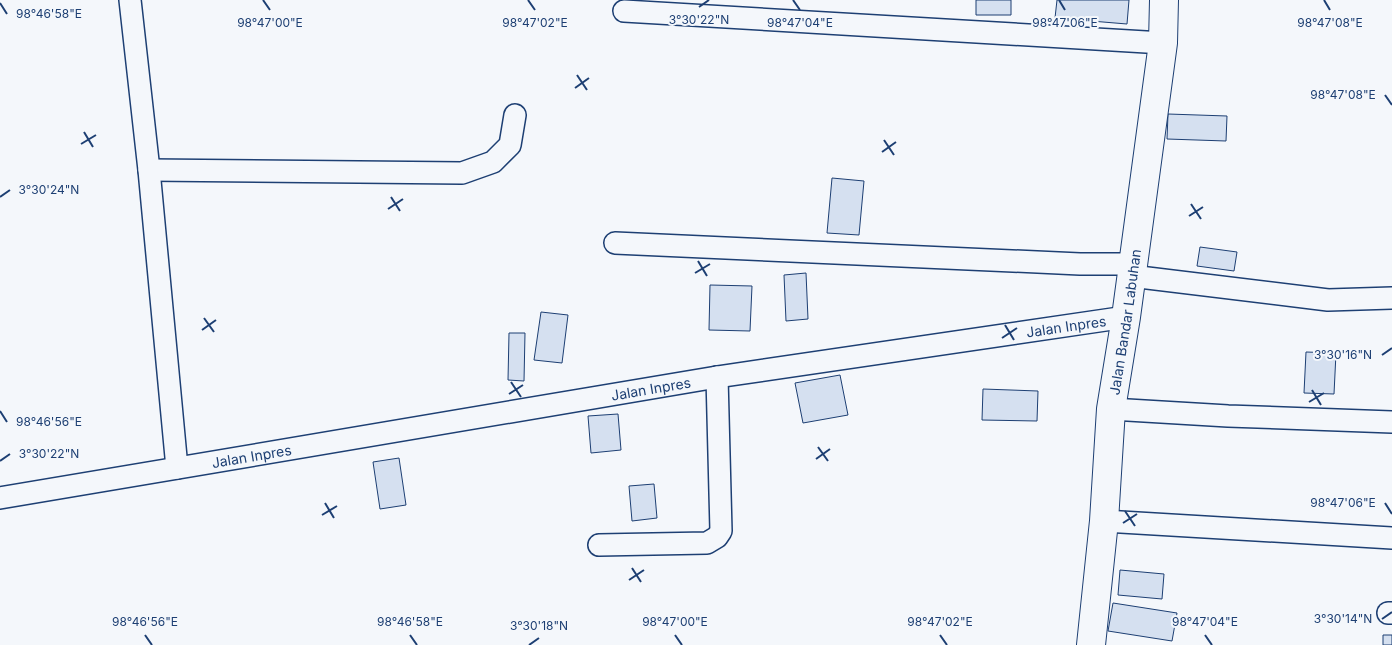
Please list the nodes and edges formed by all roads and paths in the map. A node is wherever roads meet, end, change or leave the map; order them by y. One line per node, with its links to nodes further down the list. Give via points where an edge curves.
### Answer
1 (130, 0): 6 (street)
2 (1164, 0): 4 (main road, Jalan Bandar Labuhan)
3 (624, 11): 4 (street)
4 (1163, 43): 8 (main road, Jalan Bandar Labuhan)
5 (515, 115): 6 (street, via 510,146 493,162 462,173)
6 (149, 170): 14 (street)
7 (616, 243): 8 (street, via 1070,264)
8 (1132, 270): 9 (street, via 1328,300); 10 (main road, Jalan Bandar Labuhan)
9 (1392, 298)
10 (1126, 317): 11 (street, Jalan Inpres); 12 (main road, Jalan Bandar Labuhan)
11 (717, 377): 14 (street, Jalan Inpres); 18 (street, via 721,531 718,537 707,544)
12 (1111, 409): 13 (street); 16 (main road, Jalan Bandar Labuhan)
13 (1392, 422)
14 (177, 468): 15 (street, Jalan Inpres)
15 (0, 498)
16 (1104, 521): 17 (street); 19 (main road, Jalan Bandar Labuhan)
17 (1392, 538)
18 (599, 545)
19 (1091, 645)

